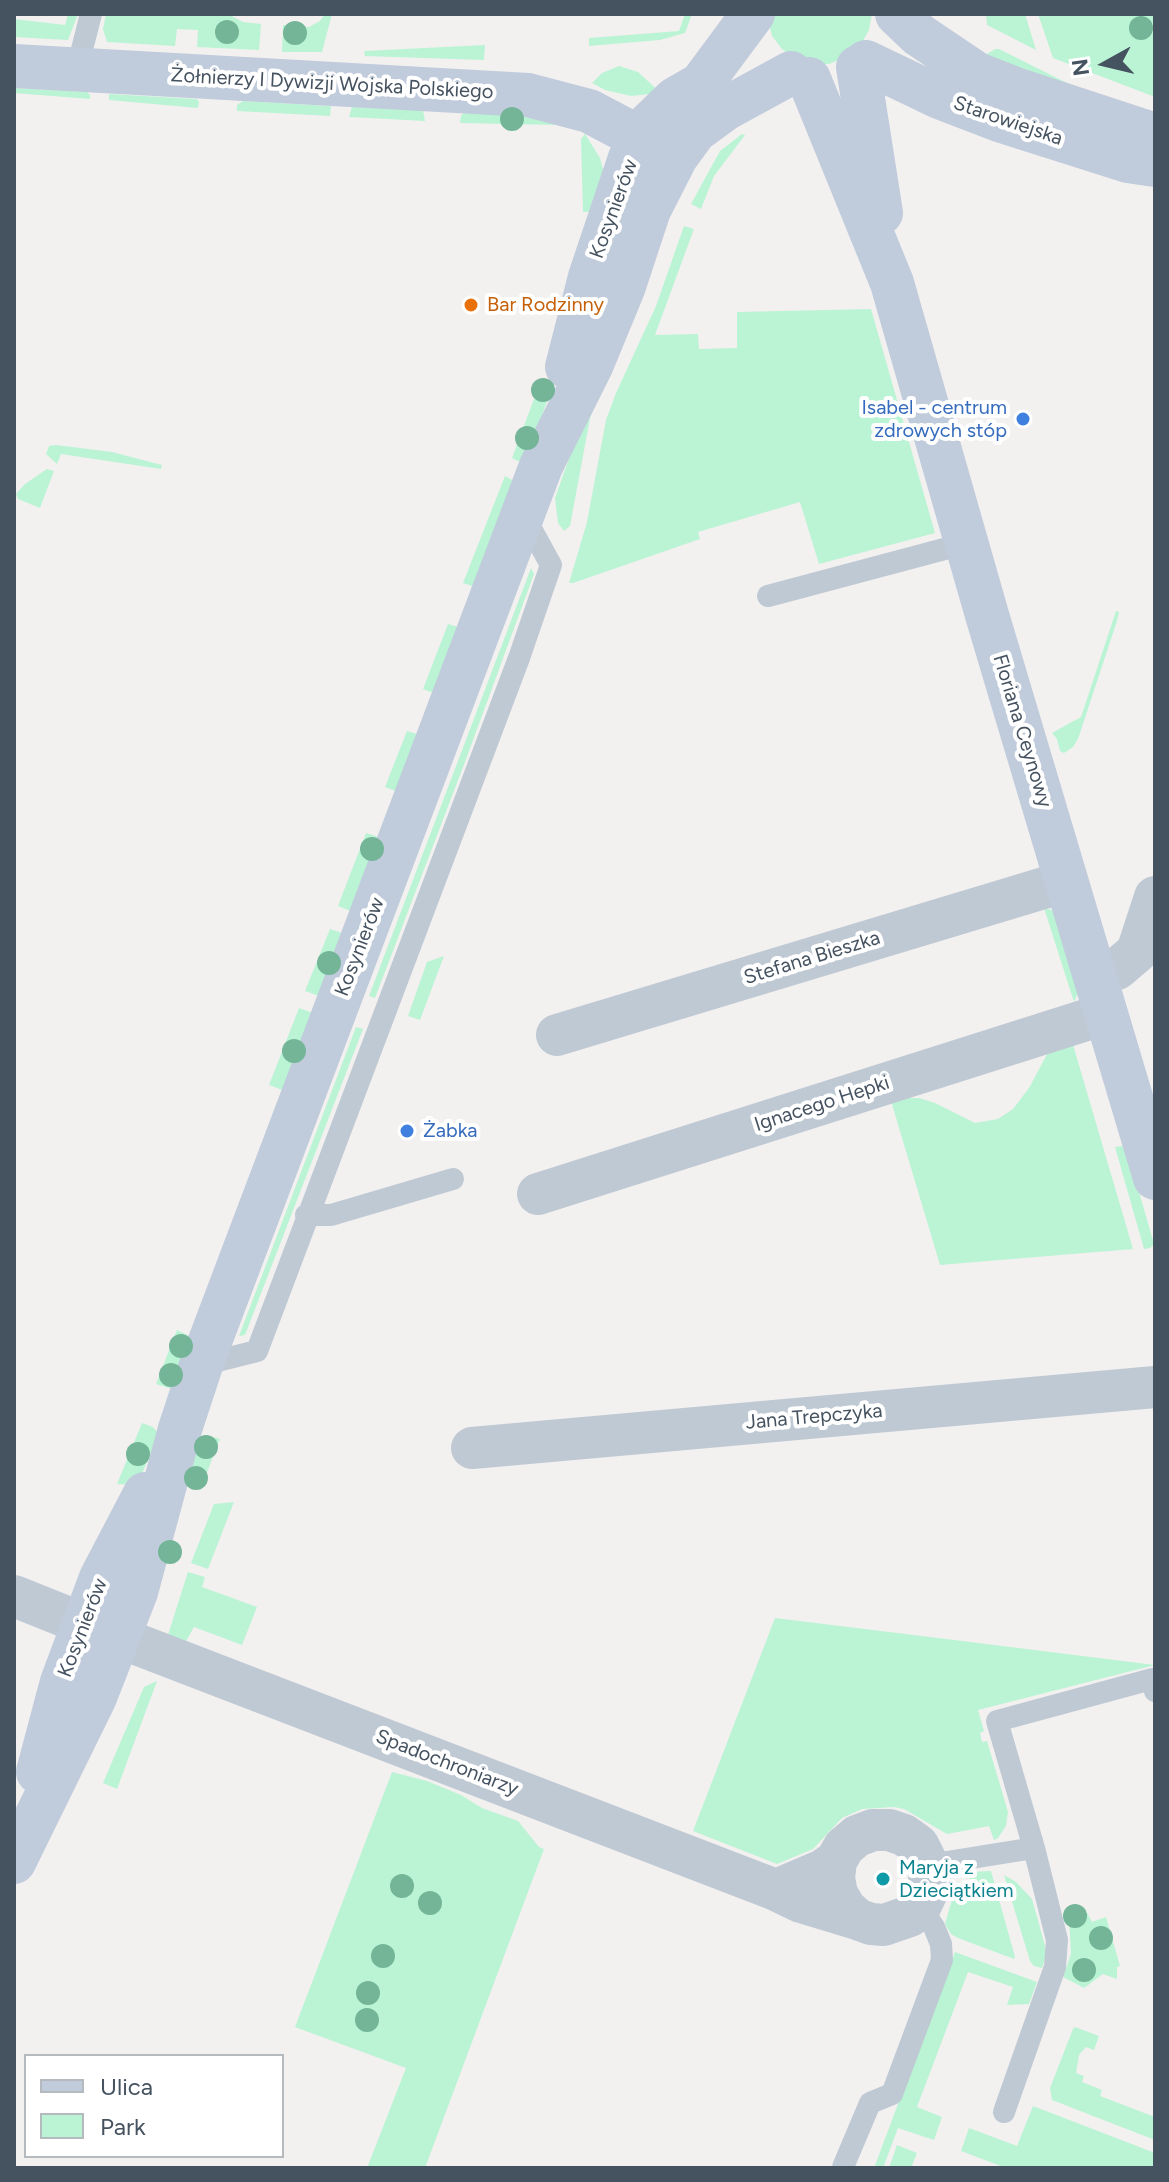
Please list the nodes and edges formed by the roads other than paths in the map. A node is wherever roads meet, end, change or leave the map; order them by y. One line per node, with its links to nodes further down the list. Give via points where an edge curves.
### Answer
1 (91, 14): 7 (lane)
2 (754, 14): 8 (main road, via 764,47 776,62); 10 (main road, via 701,84 675,99 647,126)
3 (885, 14): 5 (main road, via 878,44)
4 (897, 14): 9 (main road, Starowiejska, via 977,74)
5 (862, 64): 8 (main road, via 842,76); 11 (main road, Starowiejska, via 999,120); 12 (main road, Floriana Ceynowy)
6 (14, 66): 7 (main road, Żołnierzy I Dywizji Wojska Polskiego)
7 (77, 69): 10 (main road, Żołnierzy I Dywizji Wojska Polskiego, via 528,95 589,111)
8 (800, 76): 10 (main road, via 725,109); 12 (main road, Floriana Ceynowy)
9 (1155, 135)
10 (658, 148): 13 (main road, Kosynierów, via 649,210 624,286)
11 (1155, 165)
12 (892, 283): 14 (main road, Floriana Ceynowy)
13 (523, 514): 23 (lane, via 551,565); 24 (main road, Kosynierów)
14 (967, 543): 15 (lane); 16 (main road, Floriana Ceynowy)
15 (768, 596)
16 (1067, 881): 18 (main road, Floriana Ceynowy); 19 (street, Stefana Bieszka)
17 (1155, 897): 18 (street, Ignacego Hepki, via 1137,952 1117,969)
18 (1100, 995): 20 (main road, Floriana Ceynowy); 22 (street, Ignacego Hepki)
19 (557, 1035)
20 (1155, 1178)
21 (453, 1179): 23 (lane, via 331,1215)
22 (538, 1194)
23 (306, 1215): 24 (lane, via 257,1351)
24 (201, 1365): 28 (main road, Kosynierów, via 146,1559)
25 (1155, 1387): 26 (street, Jana Trepczyka)
26 (472, 1448)
27 (14, 1596): 28 (street, Spadochroniarzy)
28 (101, 1630): 31 (main road, Kosynierów, via 95,1697); 34 (street, Spadochroniarzy)
29 (1155, 1691): 30 (lane, via 1152,1679 997,1721)
30 (1034, 1848): 33 (lane); 37 (lane, via 1057,1940 1055,1967)
31 (18, 1851)
32 (836, 1861): 33 (street, via 857,1836 889,1830 918,1845); 34 (street); 36 (street, via 837,1894)
33 (928, 1865): 35 (street, via 927,1892)
34 (776, 1890): 36 (street, Spadochroniarzy)
35 (920, 1907): 36 (street, Spadochroniarzy, via 884,1925); 38 (lane, via 938,1936 942,1960 892,2094 870,2103)
36 (857, 1919)
37 (1004, 2112)
38 (843, 2167)

